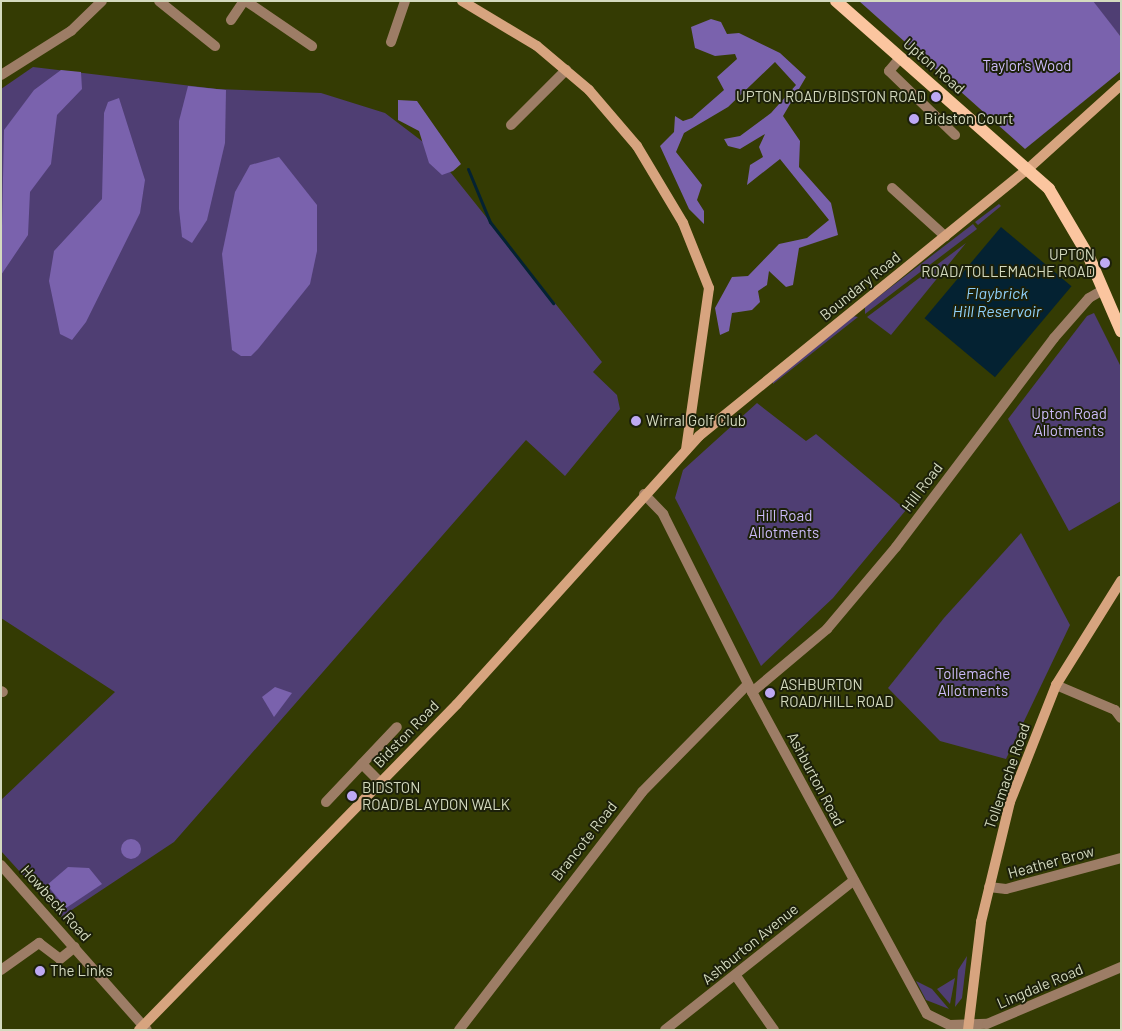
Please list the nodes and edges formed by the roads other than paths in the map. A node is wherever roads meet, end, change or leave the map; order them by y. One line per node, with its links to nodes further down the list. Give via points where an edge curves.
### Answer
1 (102, 1): 12 (street, via 71,31)
2 (159, 1): 9 (street)
3 (245, 1): 7 (street); 10 (street)
4 (405, 1): 8 (street)
5 (462, 1): 13 (main road, via 537,46)
6 (836, 1): 11 (main road, Upton Road)
7 (231, 20)
8 (391, 42)
9 (215, 46)
10 (312, 46)
11 (900, 58): 16 (street, via 890,72); 17 (main road, Upton Road)
12 (4, 70)
13 (563, 74): 15 (street); 22 (main road, via 589,90 637,146 683,223 709,288)
14 (1121, 85): 17 (main road, Boundary Road)
15 (511, 125)
16 (955, 135)
17 (1029, 168): 19 (main road, Boundary Road); 20 (main road, Upton Road, via 1066,216)
18 (892, 188): 19 (street)
19 (945, 236): 22 (main road, Boundary Road)
20 (1103, 290): 21 (main road, Upton Road); 26 (street, Hill Road, via 1089,298 1054,338 896,546 827,629)
21 (1121, 331)
22 (686, 450): 23 (main road, Boundary Road)
23 (644, 494): 26 (street, Ashburton Road, via 663,514); 30 (main road, Bidston Road, via 457,704)
24 (1121, 581): 25 (main road, Tollemache Road)
25 (1056, 685): 27 (street, via 1115,710); 35 (main road, Tollemache Road, via 1010,802)
26 (750, 688): 34 (street, Ashburton Road); 43 (street, Brancote Road, via 642,792)
27 (1121, 718)
28 (397, 727): 29 (street)
29 (362, 764): 30 (street); 31 (street)
30 (380, 782): 42 (main road, Bidston Road)
31 (326, 802)
32 (1121, 858): 35 (street, Heather Brow, via 1015,887)
33 (1, 865): 36 (street, Howbeck Road)
34 (854, 880): 39 (street, Ashburton Avenue); 40 (street, Ashburton Road, via 928,1014)
35 (989, 887): 41 (main road, Tollemache Road)
36 (75, 947): 38 (street, via 60,959 39,943); 42 (street, Howbeck Road)
37 (1121, 967): 41 (street, Lingdale Road, via 987,1024)
38 (1, 970)
39 (736, 976): 44 (street, Ashburton Avenue); 45 (street)
40 (938, 1026): 41 (street, Ashburton Road)
41 (969, 1027)
42 (143, 1028)
43 (460, 1030)
44 (665, 1030)
45 (774, 1030)

